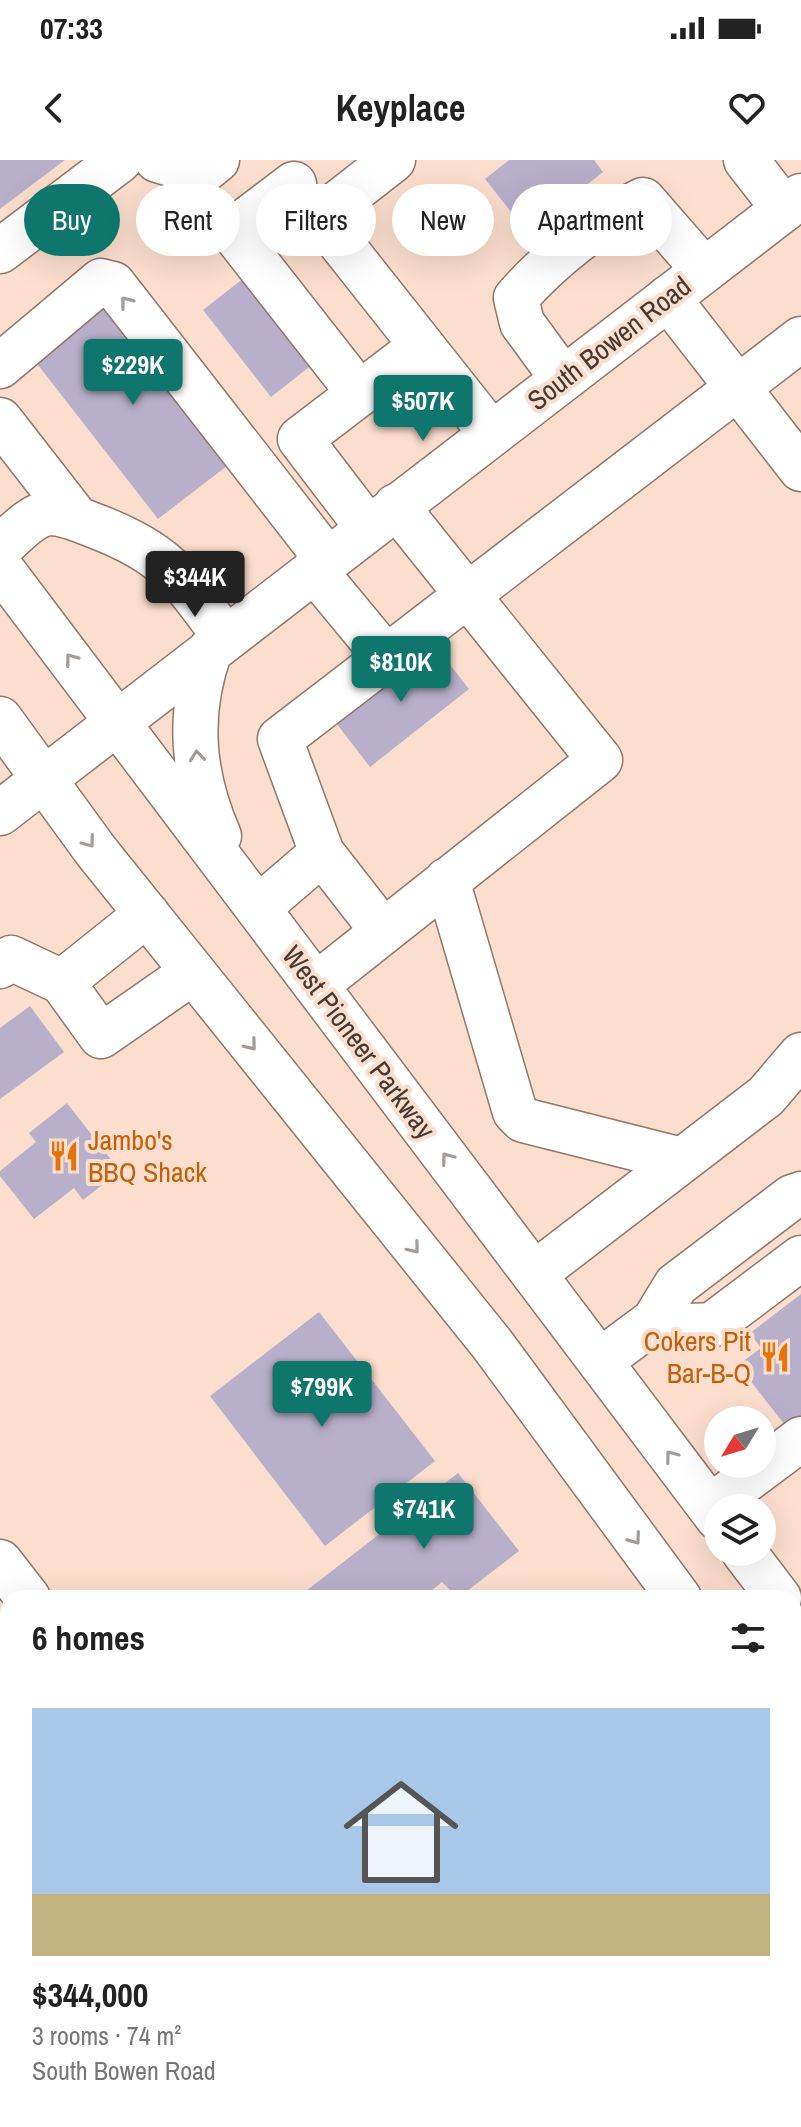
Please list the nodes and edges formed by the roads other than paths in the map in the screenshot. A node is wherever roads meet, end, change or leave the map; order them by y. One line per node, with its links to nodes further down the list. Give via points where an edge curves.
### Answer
1 (120, 160): 9 (main road)
2 (157, 160): 3 (main road, via 201,173)
3 (217, 160)
4 (393, 160): 6 (main road)
5 (746, 160): 7 (main road)
6 (308, 184)
7 (792, 202): 11 (main road, South Bowen Road)
8 (256, 215): 18 (main road, via 232,231)
9 (0, 251)
10 (351, 256): 14 (main road)
11 (704, 270): 12 (main road, South Bowen Road); 16 (main road, via 643,200 621,210 536,275 516,298 522,323)
12 (668, 298): 16 (main road, South Bowen Road); 17 (main road)
13 (801, 339): 17 (main road)
14 (422, 346): 18 (main road); 20 (main road)
15 (0, 366): 25 (main road, one-way to 15, via 260,474 113,284 101,281)
16 (563, 379): 20 (main road, South Bowen Road)
17 (738, 388): 21 (main road); 27 (main road)
18 (359, 393): 22 (main road, via 300,439)
19 (0, 420): 23 (main road)
20 (491, 433): 22 (main road, South Bowen Road)
21 (801, 469)
22 (382, 517): 25 (main road, South Bowen Road); 27 (main road)
23 (77, 519): 24 (main road, via 49,513); 28 (main road, via 139,543 173,569)
24 (0, 548)
25 (320, 565): 28 (main road, South Bowen Road); 29 (main road)
26 (0, 567): 31 (main road, West Pioneer Parkway, one-way to 26)
27 (468, 596): 29 (main road); 35 (main road, via 600,760)
28 (218, 644): 31 (main road, South Bowen Road); 36 (main road, one-way to 28, via 202,797 197,686)
29 (386, 657): 34 (main road, via 280,739)
30 (0, 719): 32 (main road)
31 (118, 721): 32 (main road, South Bowen Road); 36 (main road, West Pioneer Parkway)
32 (44, 778): 33 (main road, South Bowen Road); 37 (main road, one-way to 37)
33 (0, 813)
34 (322, 853): 36 (main road); 38 (main road)
35 (447, 880): 38 (main road); 45 (main road, via 515,1112 523,1120)
36 (248, 895): 42 (main road, West Pioneer Parkway)
37 (147, 914): 40 (main road); 41 (main road)
38 (382, 930): 42 (main road)
39 (0, 966): 41 (main road, via 11,958)
40 (193, 972): 41 (main road, via 101,1036); 57 (main road, one-way to 57, via 492,1344)
41 (62, 982)
42 (316, 985): 48 (main road, West Pioneer Parkway, one-way to 42)
43 (801, 1055): 44 (main road)
44 (784, 1102): 45 (main road)
45 (682, 1160): 48 (main road)
46 (801, 1194): 49 (main road, via 676,1285)
47 (801, 1258): 49 (main road, via 712,1325)
48 (534, 1274): 50 (main road, West Pioneer Parkway)
49 (654, 1321): 50 (main road)
50 (600, 1361): 53 (main road, West Pioneer Parkway, one-way to 50)
51 (801, 1439): 52 (main road)
52 (736, 1494)
53 (704, 1500)
54 (0, 1562): 56 (main road)
55 (755, 1566): 58 (main road)
56 (22, 1590)
57 (673, 1590)
58 (773, 1590)

